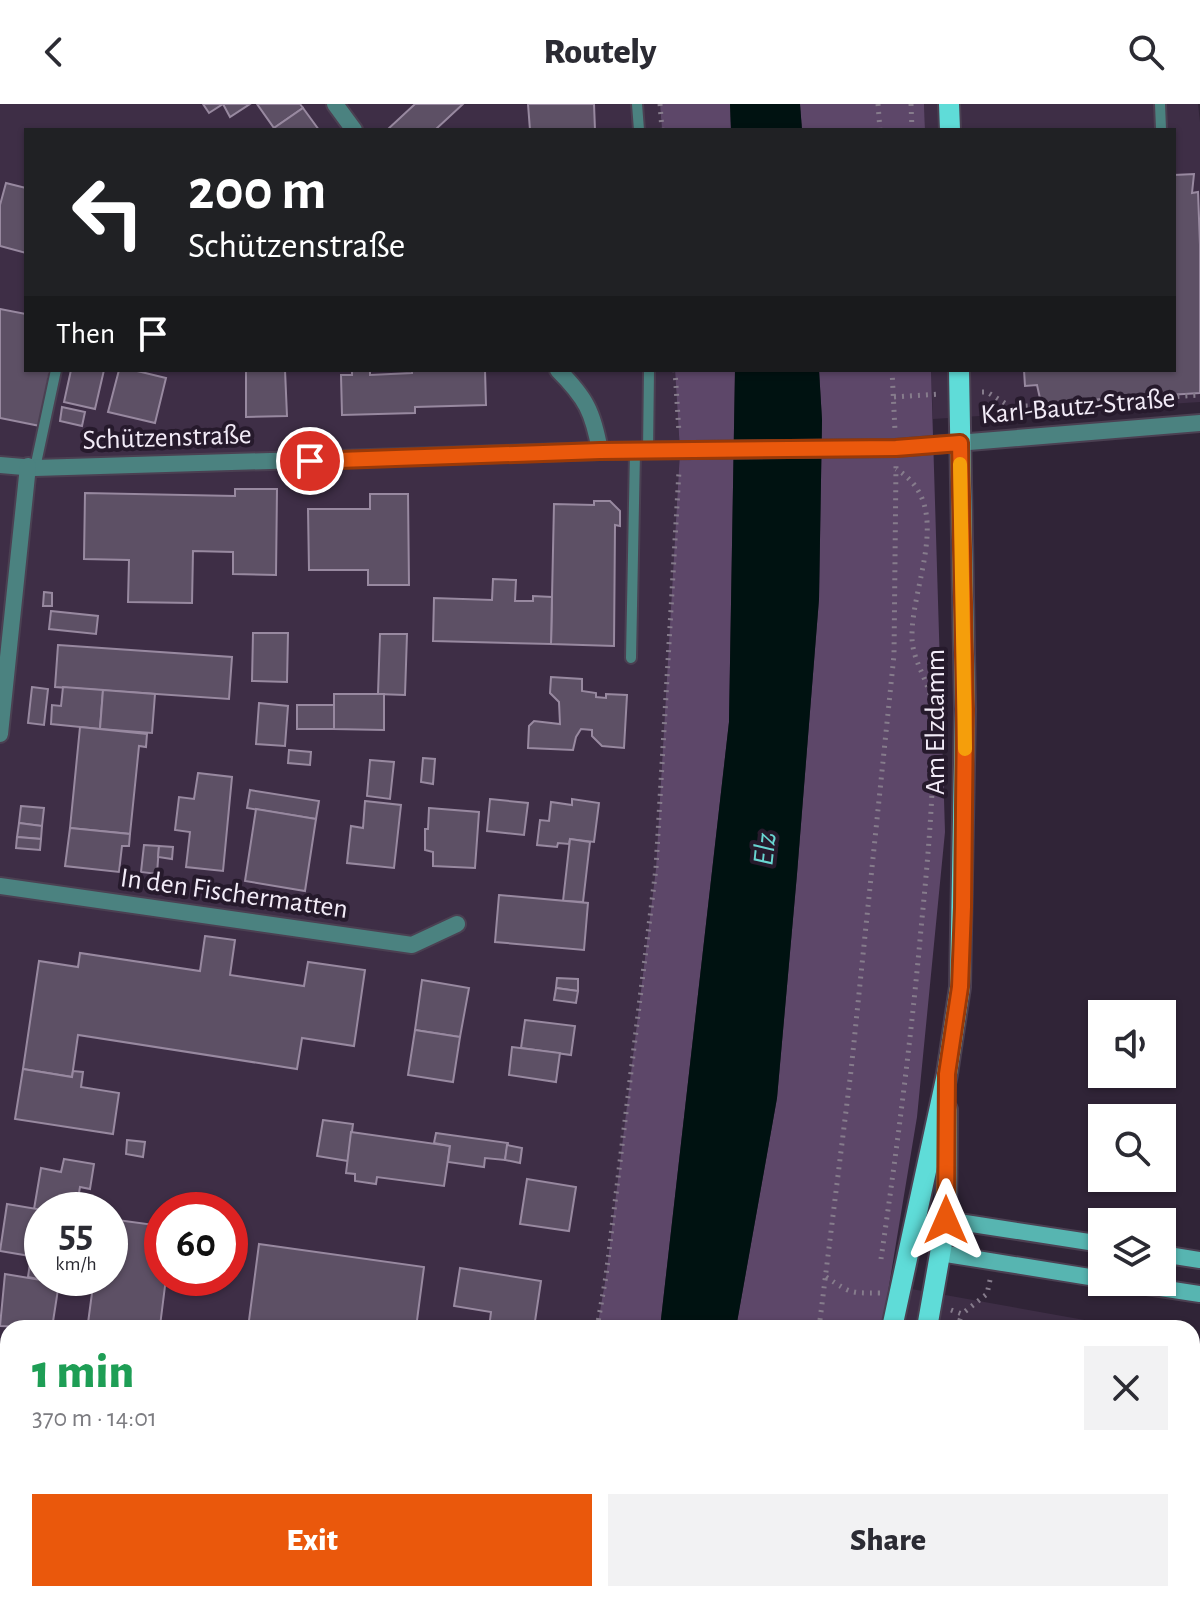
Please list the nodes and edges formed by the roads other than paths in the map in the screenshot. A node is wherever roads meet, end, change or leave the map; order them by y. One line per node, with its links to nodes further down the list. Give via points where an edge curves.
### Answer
1 (335, 104): 5 (street)
2 (637, 104): 6 (lane)
3 (949, 104): 7 (main road)
4 (1160, 104): 8 (lane)
5 (353, 128)
6 (639, 128)
7 (950, 128)
8 (1161, 128)
9 (56, 372): 18 (lane)
10 (560, 372): 15 (street, via 594,419)
11 (649, 372): 16 (lane)
12 (959, 372): 14 (main road, Am Elzdamm)
13 (1200, 423): 14 (street, Karl-Bautz-Straße)
14 (960, 443): 16 (street, Schützenstraße); 23 (main road, Am Elzdamm, via 963,907 960,987)
15 (600, 451): 16 (street, Schützenstraße); 18 (street, Schützenstraße)
16 (642, 452): 19 (lane)
17 (0, 465): 18 (street, Schützenstraße)
18 (32, 467): 20 (street)
19 (631, 658)
20 (0, 734)
21 (0, 886): 22 (street, In den Fischermatten, via 412,945)
22 (457, 924)
23 (947, 1074): 24 (main road, Am Elzdamm); 25 (main road, Am Elzdamm)
24 (922, 1181): 25 (main road); 27 (main road, Am Elzdamm)
25 (938, 1226): 26 (main road); 27 (main road); 28 (main road, Am Elzdamm)
26 (1088, 1242)
27 (908, 1253): 34 (main road, Am Elzdamm)
28 (940, 1253): 31 (main road); 35 (main road, Am Elzdamm)
29 (1176, 1256): 30 (main road)
30 (1200, 1260)
31 (1088, 1277)
32 (1176, 1290): 33 (main road)
33 (1200, 1294)
34 (894, 1320)
35 (928, 1320)

